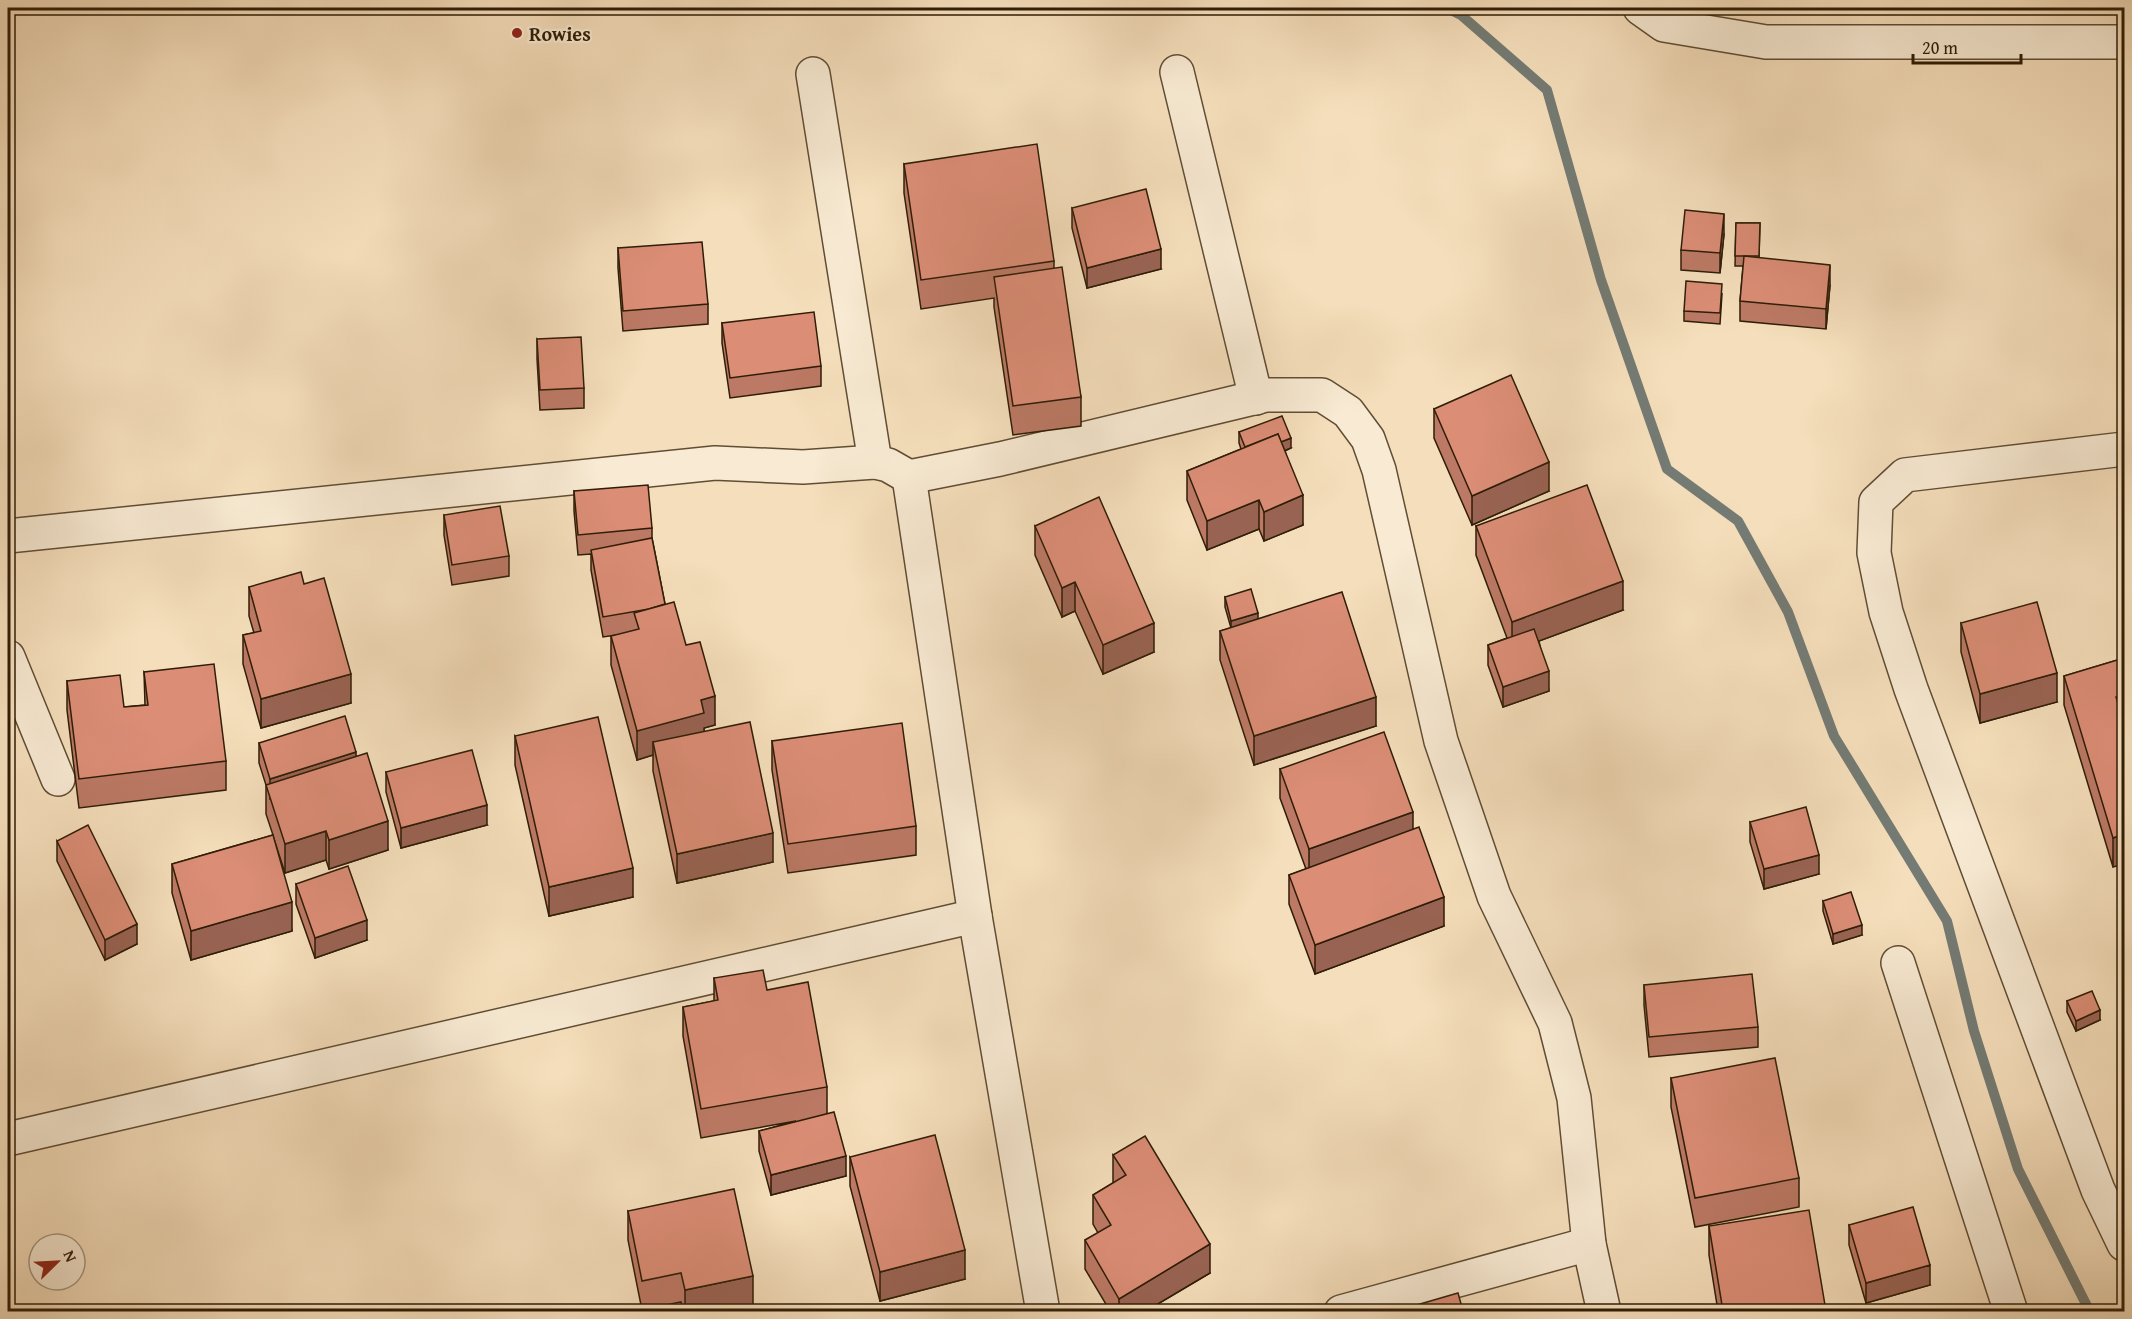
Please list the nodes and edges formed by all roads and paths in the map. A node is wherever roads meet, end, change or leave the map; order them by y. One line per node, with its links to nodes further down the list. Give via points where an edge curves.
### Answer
1 (1640, 8): 2 (street, via 1664,25 1766,42)
2 (2124, 42)
3 (1177, 72): 5 (street)
4 (813, 74): 7 (street)
5 (1256, 398): 8 (street); 15 (street, via 1322,395 1348,412 1368,439 1379,470 1442,741 1494,896 1555,1023 1574,1098)
6 (2124, 449): 16 (street, via 1905,475 1875,502 1874,553 1886,612 1911,689 2098,1190)
7 (874, 462): 8 (street); 9 (street, via 803,467 715,463)
8 (909, 477): 12 (street)
9 (8, 536)
10 (8, 657): 11 (street)
11 (58, 779)
12 (975, 916): 14 (street); 17 (street)
13 (1898, 963): 20 (street)
14 (8, 1139)
15 (1589, 1244): 18 (street); 19 (street)
16 (2124, 1244)
17 (1043, 1311)
18 (1341, 1311)
19 (1604, 1311)
20 (2011, 1311)

